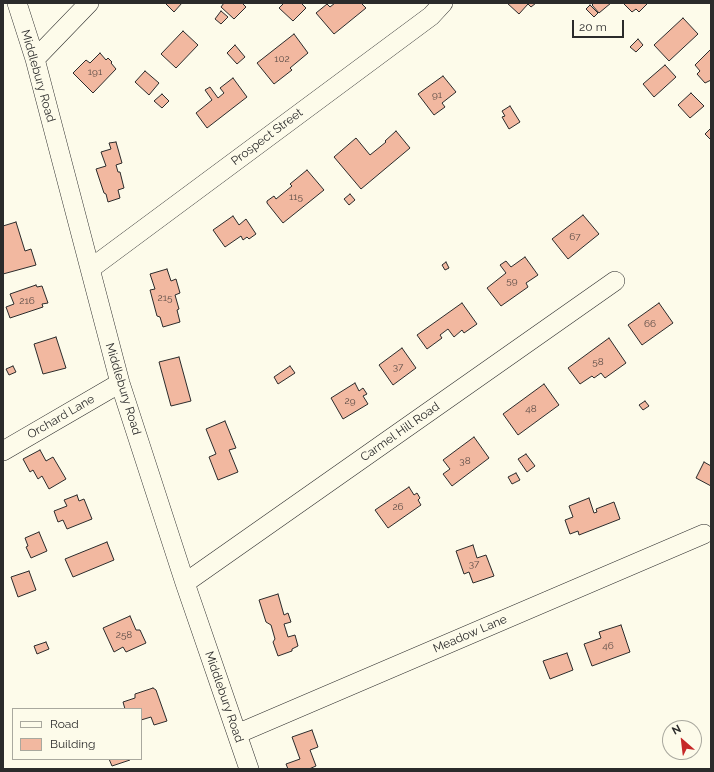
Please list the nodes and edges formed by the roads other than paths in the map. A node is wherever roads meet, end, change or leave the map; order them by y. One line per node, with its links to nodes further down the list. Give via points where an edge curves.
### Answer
1 (17, 3): 4 (street, Middlebury Road)
2 (89, 3): 4 (street)
3 (443, 3): 5 (street, Prospect Street, via 431,16)
4 (35, 59): 5 (street, Middlebury Road)
5 (90, 269): 7 (street, Middlebury Road)
6 (614, 281): 10 (street, Carmel Hill Road)
7 (120, 383): 8 (street, Orchard Lane); 10 (street, Middlebury Road)
8 (3, 451)
9 (704, 534): 11 (street, Meadow Lane)
10 (185, 583): 11 (street, Middlebury Road)
11 (237, 734): 12 (street, Middlebury Road)
12 (249, 769)

